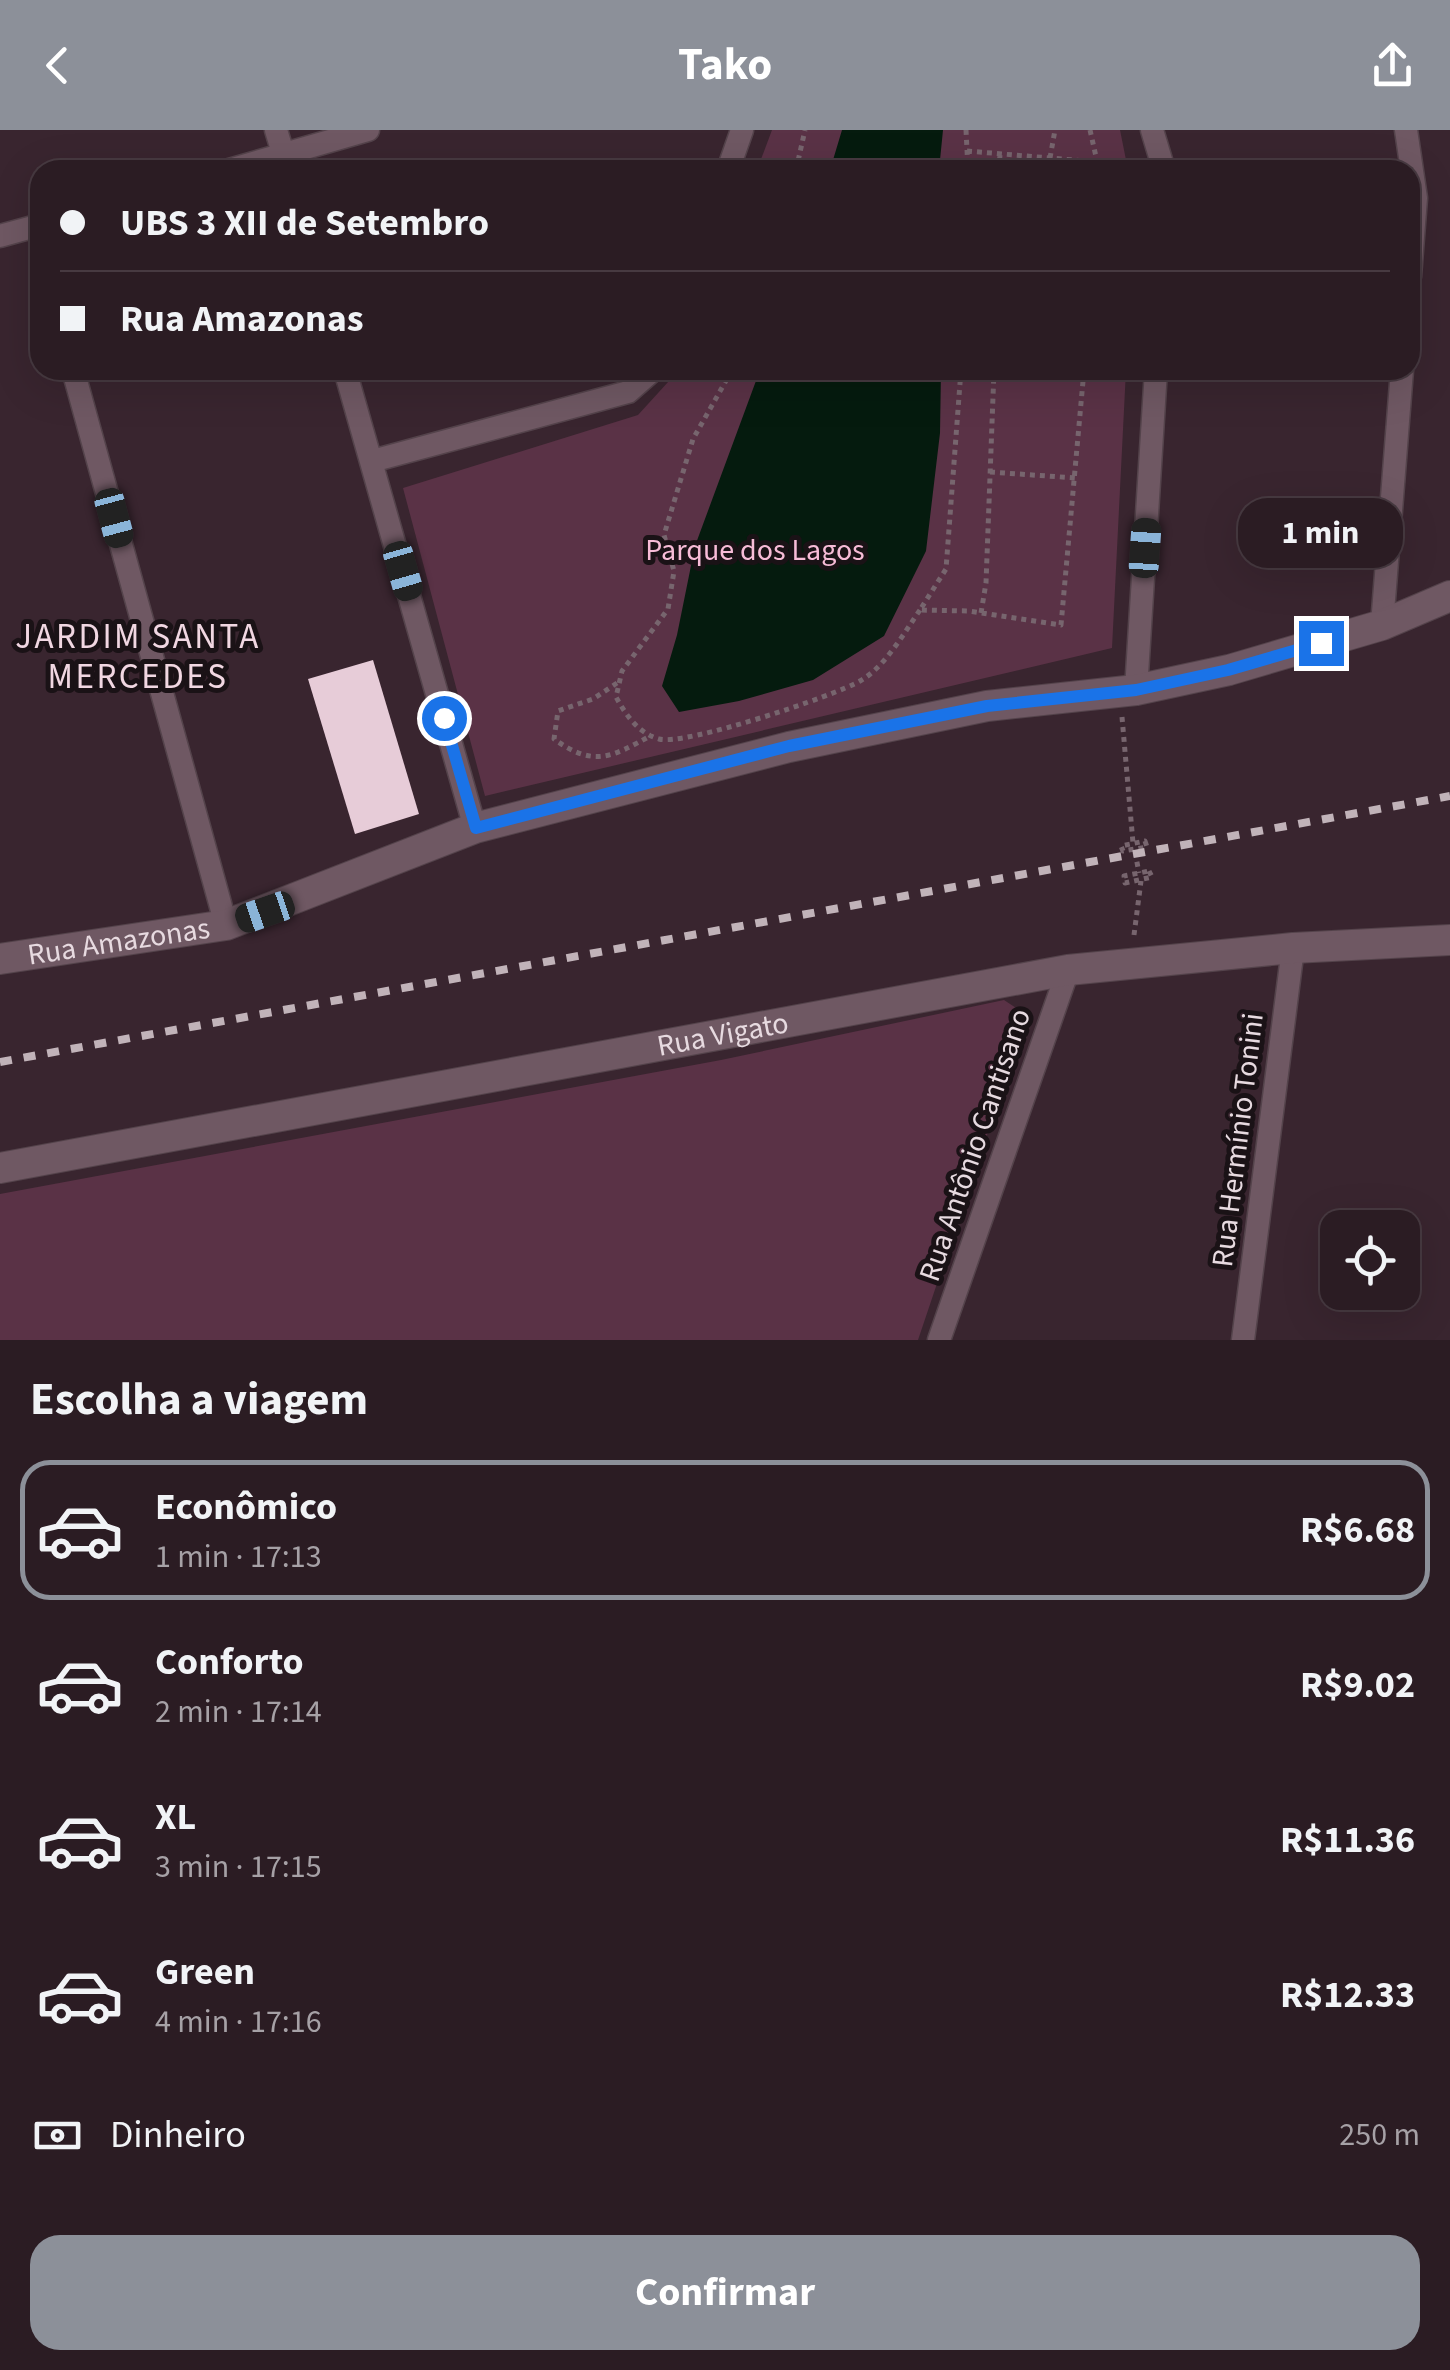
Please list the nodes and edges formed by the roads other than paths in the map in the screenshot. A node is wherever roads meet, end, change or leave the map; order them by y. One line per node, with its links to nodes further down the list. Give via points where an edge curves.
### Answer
1 (276, 130): 6 (street)
2 (368, 130): 7 (street)
3 (742, 130): 8 (street)
4 (1152, 130): 9 (street)
5 (1406, 130): 10 (street)
6 (284, 160)
7 (290, 160)
8 (732, 160)
9 (1161, 160)
10 (1410, 160)
11 (30, 228): 12 (street)
12 (0, 236)
13 (76, 380): 23 (street)
14 (349, 380): 18 (street)
15 (642, 380): 18 (street, via 628,392)
16 (1155, 380): 21 (street)
17 (1401, 380): 20 (street)
18 (372, 462): 22 (street)
19 (1450, 596): 20 (street, Rua Amazonas)
20 (1382, 625): 21 (street, Rua Amazonas, via 1228,670)
21 (1127, 690): 22 (street, Rua Amazonas, via 987,706 789,746)
22 (476, 828): 23 (street, Rua Amazonas)
23 (226, 926): 26 (street, Rua Amazonas)
24 (1450, 940): 25 (street, Rua Vigato)
25 (1293, 948): 27 (street, Rua Vigato); 30 (street, Rua Hermínio Tonini)
26 (0, 960)
27 (1068, 970): 28 (street, Rua Vigato); 29 (street, Rua Antônio Cantisano)
28 (0, 1168)
29 (939, 1340)
30 (1243, 1340)

